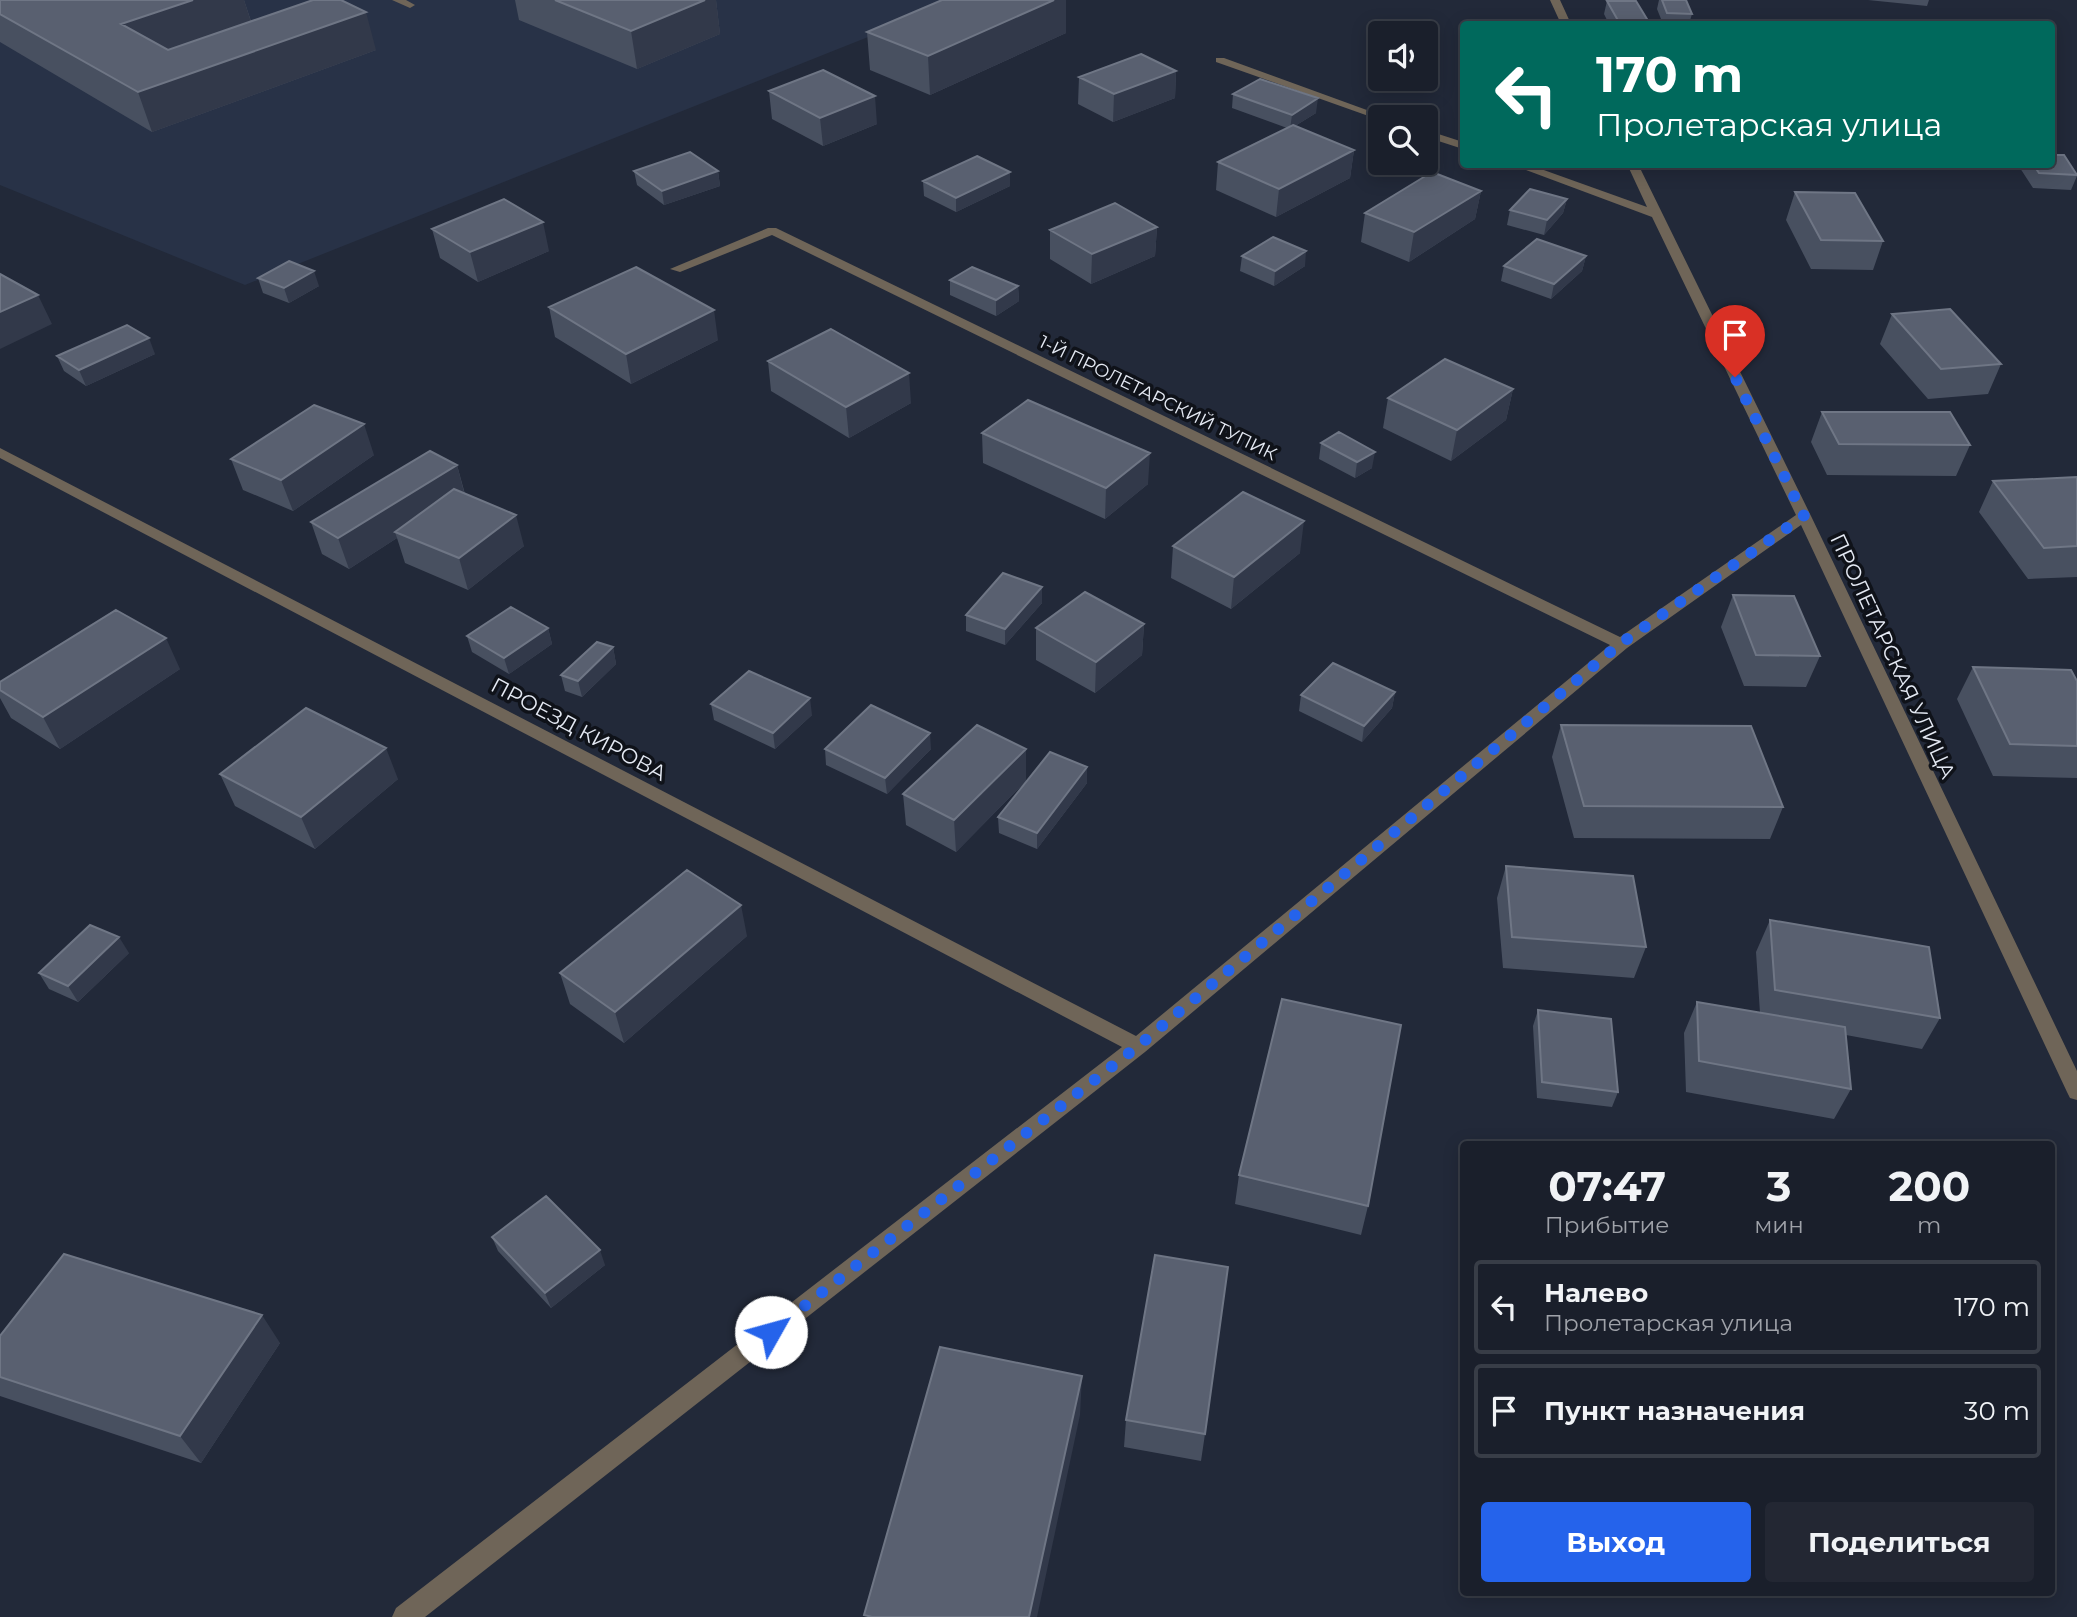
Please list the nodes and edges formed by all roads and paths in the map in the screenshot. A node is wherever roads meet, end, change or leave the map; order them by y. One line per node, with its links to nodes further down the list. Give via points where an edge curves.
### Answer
1 (397, 0): 3 (street)
2 (1555, 0): 4 (street)
3 (410, 5)
4 (1565, 21)
5 (1220, 61): 6 (street)
6 (1368, 112)
7 (1438, 137): 8 (street)
8 (1460, 145)
9 (1526, 168): 11 (street)
10 (1634, 168): 11 (street, ПРОЛЕТАРСКАЯ УЛИЦА)
11 (1655, 214): 14 (street, ПРОЛЕТАРСКАЯ УЛИЦА)
12 (676, 269): 15 (street, 1-Й ПРОЛЕТАРСКИЙ ТУПИК, via 772,231)
13 (0, 452): 16 (street, ПРОЕЗД КИРОВА)
14 (1804, 516): 15 (street); 17 (street, ПРОЛЕТАРСКАЯ УЛИЦА)
15 (1620, 644): 16 (street)
16 (1138, 1046): 18 (street)
17 (2077, 1092)
18 (405, 1617)

